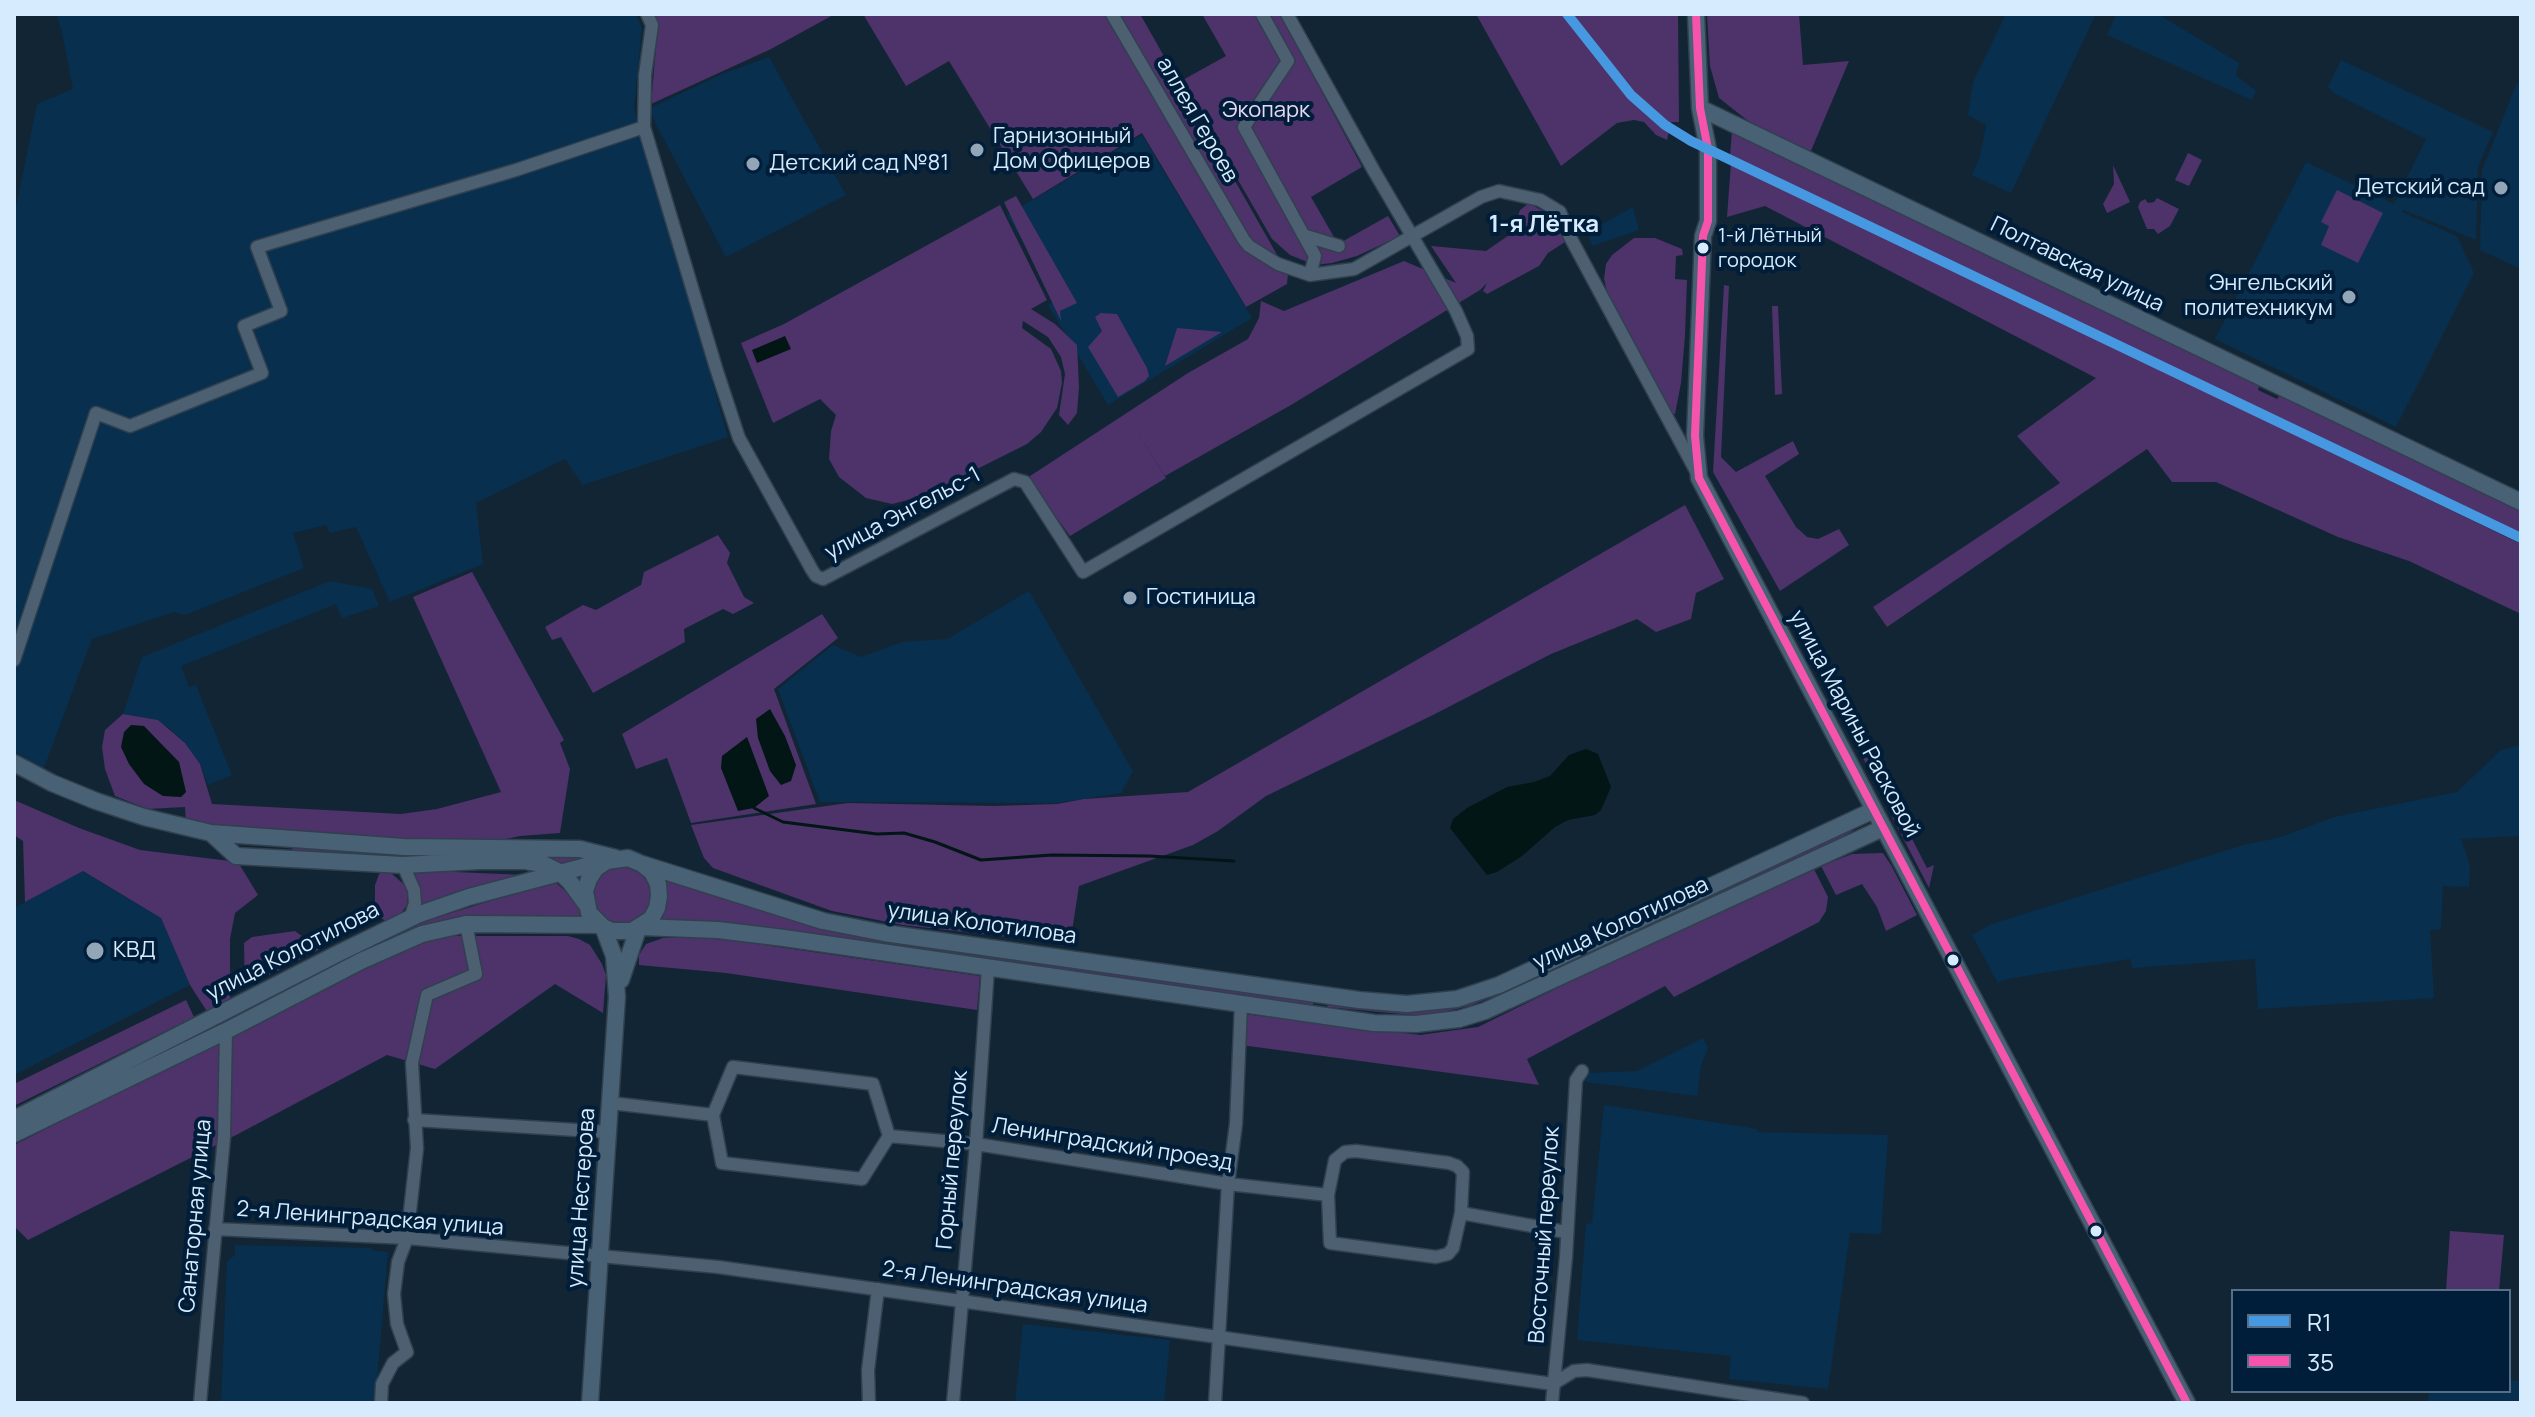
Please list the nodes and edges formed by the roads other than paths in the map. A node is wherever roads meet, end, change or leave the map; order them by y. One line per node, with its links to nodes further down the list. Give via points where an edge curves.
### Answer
1 (647, 14): 7 (street, улица Энгельс-1, via 652,25)
2 (1112, 14): 11 (street, аллея Героев, via 1249,246)
3 (1262, 14): 8 (street, via 1288,61 1244,127)
4 (1287, 14): 9 (street, улица Энгельс-1)
5 (1696, 14): 6 (main road, улица Марины Расковой)
6 (1700, 108): 12 (main road, улица Марины Расковой, via 1708,149 1708,221 1703,236 1695,436); 13 (main road, Полтавская улица)
7 (644, 127): 9 (street, улица Энгельс-1, via 739,438 812,570 823,579 1014,479 1025,482 1083,572 1443,364 1468,349 1467,336); 14 (street, via 257,247 281,311 244,326 262,373 130,426 96,413)
8 (1303, 235): 10 (street); 11 (street, via 1315,256)
9 (1412, 238): 11 (street, via 1354,269); 12 (street, via 1499,191 1528,196 1560,212)
10 (1339, 246)
11 (1310, 275)
12 (1699, 478): 16 (main road, улица Марины Расковой)
13 (2521, 502)
14 (14, 660)
15 (14, 763): 18 (main road, via 96,801)
16 (1874, 810): 17 (main road, улица Марины Расковой); 29 (main road, улица Колотилова, via 1499,985 1457,999 1407,1004)
17 (1883, 828): 32 (main road, улица Колотилова, via 1485,1011 1416,1024); 62 (main road, улица Марины Расковой)
18 (211, 833): 19 (main road, via 404,847 580,849); 21 (main road, via 236,856)
19 (612, 860): 20 (main road, улица Колотилова); 22 (main road, улица Колотилова); 23 (main road, via 596,868 589,879)
20 (642, 864): 27 (main road, via 652,872 659,896 651,919); 29 (main road, улица Колотилова, via 823,921 884,933)
21 (403, 865): 22 (main road, via 525,861); 24 (street, via 414,890)
22 (561, 873): 23 (main road); 24 (main road, улица Колотилова)
23 (586, 904): 26 (main road)
24 (410, 919): 37 (main road, улица Колотилова)
25 (466, 924): 26 (main road, улица Колотилова); 33 (main road, улица Колотилова, via 396,945); 38 (street, via 476,974 427,995 412,1063)
26 (602, 926): 27 (main road, улица Колотилова, via 622,933); 30 (main road, улица Нестерова, via 614,956)
27 (640, 928): 28 (main road, улица Колотилова, via 771,936); 30 (main road, улица Нестерова)
28 (988, 968): 31 (main road, улица Колотилова); 42 (street, Горный переулок)
29 (1323, 995): 32 (main road)
30 (617, 997): 35 (main road, улица Нестерова)
31 (1241, 1004): 32 (main road, улица Колотилова); 43 (street)
32 (1321, 1015)
33 (226, 1031): 40 (main road, улица Колотилова); 46 (street, Санаторная улица)
34 (1582, 1071): 47 (street, Восточный переулок, via 1576,1080)
35 (611, 1103): 36 (street); 39 (main road, улица Нестерова)
36 (713, 1115): 41 (street, via 722,1163 862,1179); 41 (street, via 733,1067 873,1084)
37 (14, 1119)
38 (414, 1120): 39 (street); 48 (street, via 417,1148)
39 (609, 1132): 49 (main road, улица Нестерова)
40 (14, 1134)
41 (889, 1136): 42 (street, Ленинградский проезд)
42 (976, 1144): 43 (street, Ленинградский проезд); 51 (street, Горный переулок)
43 (1228, 1184): 44 (street, Ленинградский проезд); 52 (street)
44 (1328, 1195): 45 (street, via 1335,1160 1345,1152 1449,1163 1463,1172); 45 (street, via 1330,1243 1436,1257 1453,1248)
45 (1461, 1213): 47 (street)
46 (215, 1229): 48 (street, 2-я Ленинградская улица); 54 (street, Санаторная улица)
47 (1566, 1232): 53 (street, Восточный переулок)
48 (407, 1238): 49 (street, 2-я Ленинградская улица); 55 (street, via 394,1294 407,1352 393,1363 382,1384)
49 (600, 1255): 50 (street, 2-я Ленинградская улица); 56 (main road, улица Нестерова)
50 (878, 1289): 51 (street, 2-я Ленинградская улица); 57 (street)
51 (961, 1300): 52 (street, 2-я Ленинградская улица); 58 (street, Горный переулок)
52 (1219, 1337): 53 (street, 2-я Ленинградская улица); 59 (street)
53 (1553, 1384): 60 (street, Восточный переулок); 61 (street, 2-я Ленинградская улица, via 1574,1371 1587,1370)
54 (200, 1403)
55 (381, 1403)
56 (590, 1403)
57 (869, 1403)
58 (953, 1403)
59 (1215, 1403)
60 (1552, 1403)
61 (1803, 1403)
62 (2187, 1403)

